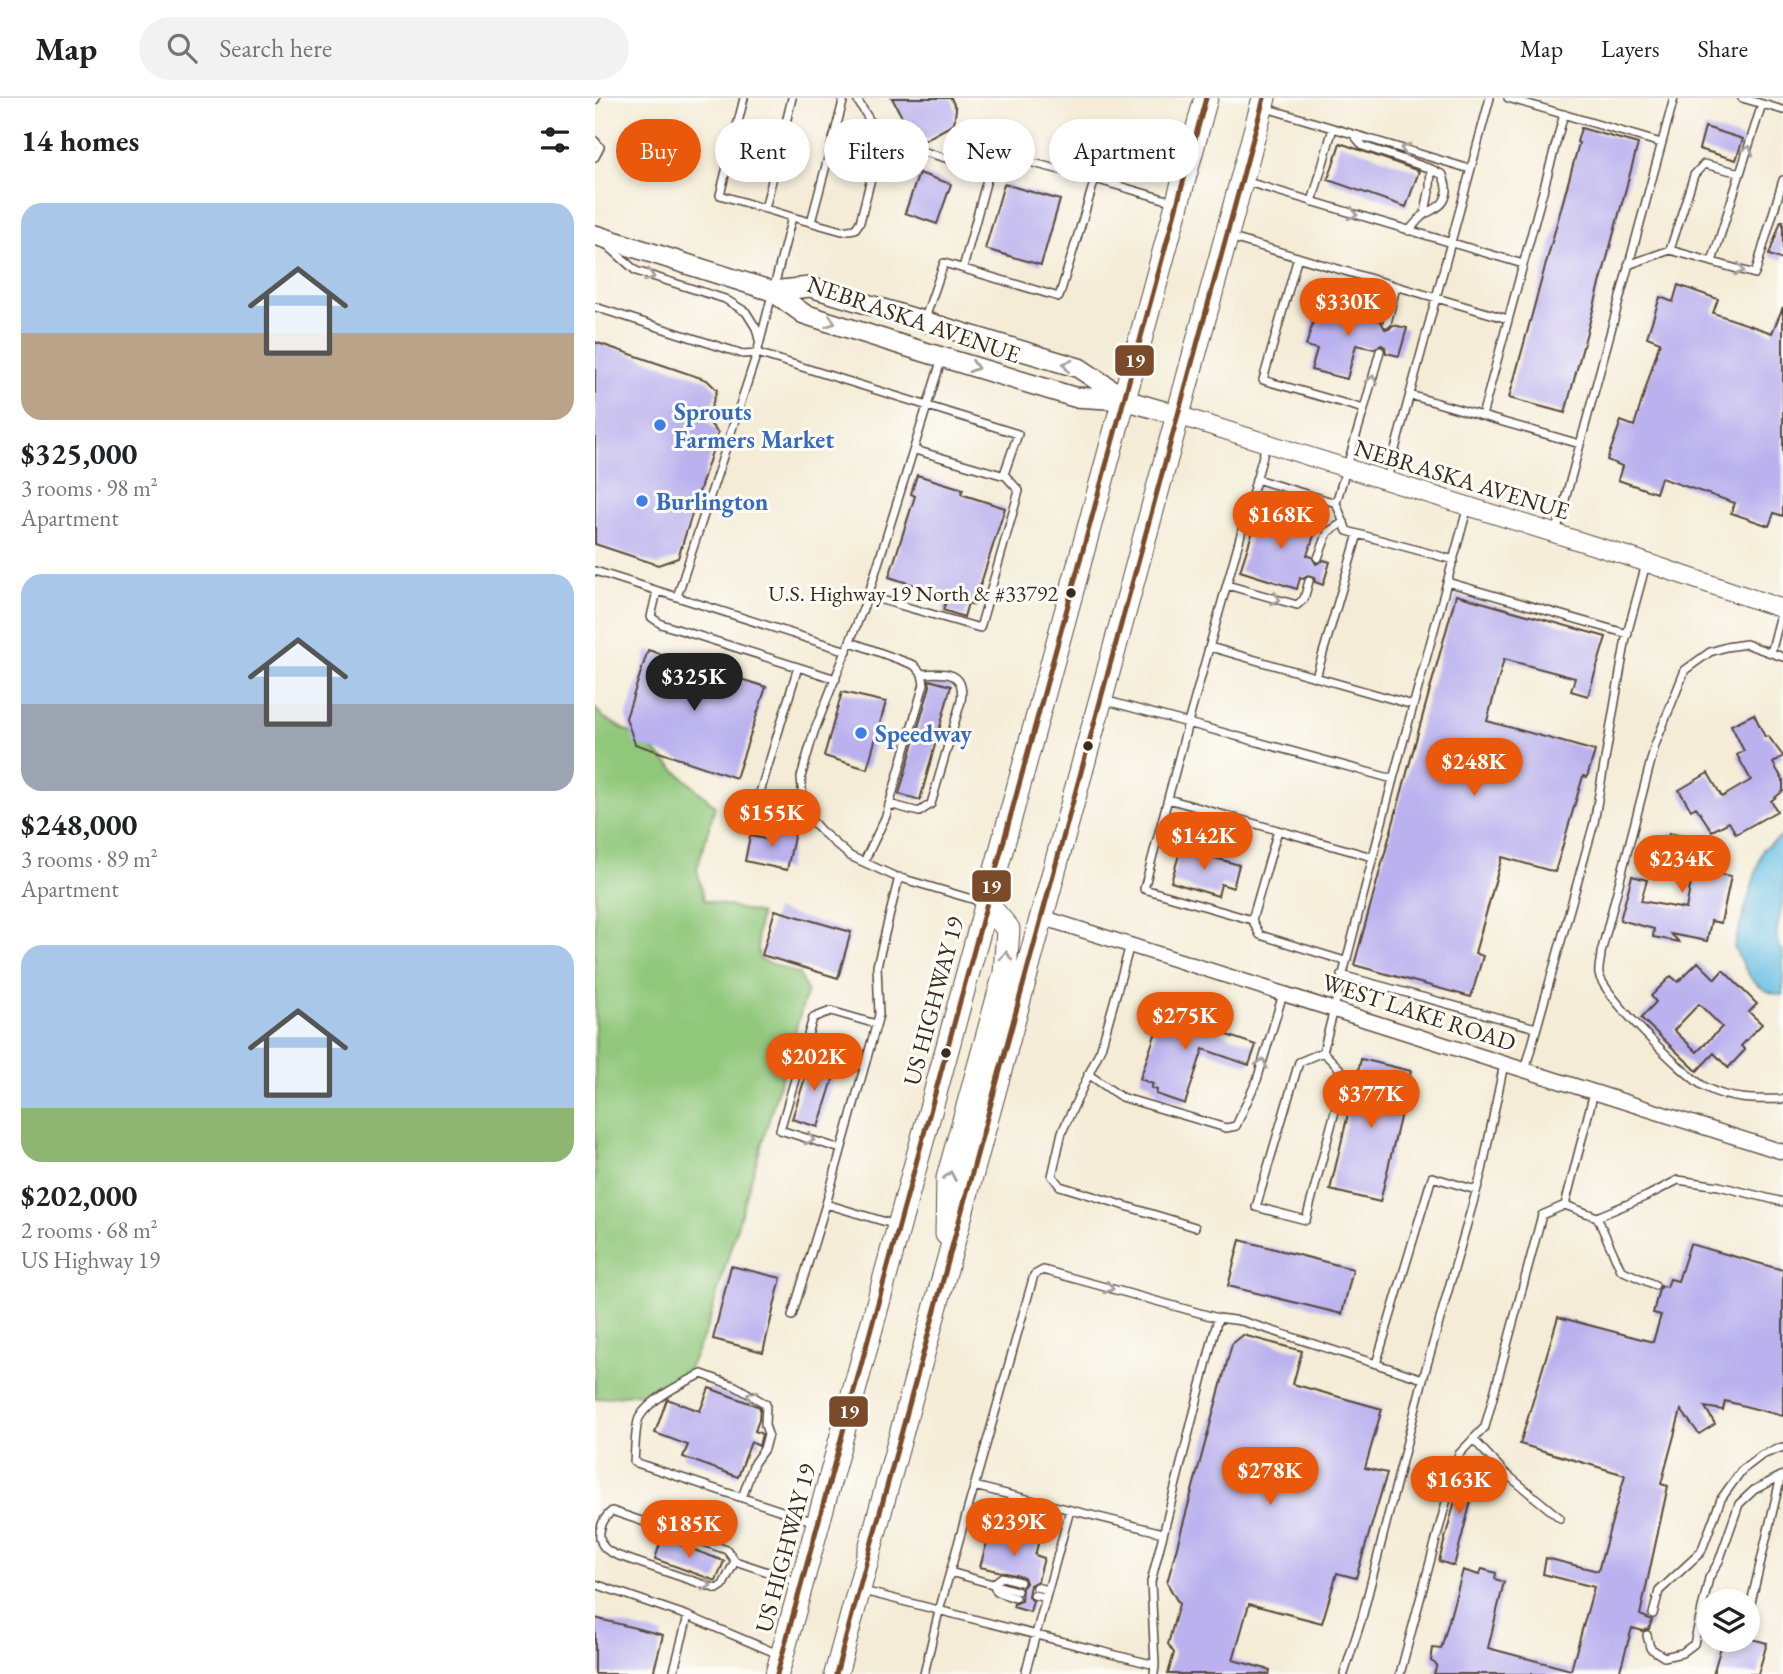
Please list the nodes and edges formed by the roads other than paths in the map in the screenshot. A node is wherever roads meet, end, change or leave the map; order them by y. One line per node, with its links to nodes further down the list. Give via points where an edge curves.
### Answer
1 (744, 98): 31 (lane, via 720,195)
2 (792, 98): 31 (lane)
3 (844, 98): 34 (lane)
4 (856, 98): 14 (lane)
5 (1206, 98): 30 (highway, US HIGHWAY 19)
6 (1490, 98): 21 (lane)
7 (1508, 98): 13 (lane)
8 (1674, 98): 18 (lane)
9 (1742, 98): 11 (lane)
10 (1262, 102): 15 (lane); 23 (highway)
11 (1762, 104): 12 (lane); 22 (lane, one-way to 11)
12 (1783, 110)
13 (1564, 114): 18 (lane); 42 (lane)
14 (869, 119)
15 (1332, 128): 16 (lane); 29 (lane)
16 (1354, 134): 20 (lane, via 1363,146); 21 (lane, one-way to 16)
17 (595, 141): 19 (lane, via 600,147)
18 (1661, 143): 43 (lane)
19 (595, 157)
20 (1431, 169): 32 (lane); 32 (lane, via 1443,175 1446,188 1441,205)
21 (1470, 169): 38 (lane)
22 (1741, 173): 39 (lane, via 1704,164 1694,174); 41 (lane)
23 (1240, 180): 29 (lane); 37 (highway)
24 (1783, 180): 41 (lane, one-way to 24, via 1755,274)
25 (870, 182): 34 (lane, via 855,229 842,231)
26 (986, 182): 44 (lane)
27 (1094, 182): 44 (lane, via 1059,297)
28 (1105, 182): 30 (lane)
29 (1313, 202): 35 (lane, one-way to 35)
30 (1178, 204): 57 (highway, US HIGHWAY 19)
31 (765, 209): 33 (lane)
32 (1425, 213): 35 (lane)
33 (792, 217): 34 (lane); 46 (lane)
34 (811, 222)
35 (1409, 231): 38 (lane)
36 (596, 235): 46 (main road, NEBRASKA AVENUE); 52 (lane, one-way to 52, via 636,271 725,299 746,312)
37 (1225, 236): 40 (lane); 60 (highway)
38 (1451, 243): 42 (lane); 47 (lane)
39 (1670, 250): 41 (lane); 43 (lane)
40 (1298, 257): 45 (lane); 59 (lane, via 1263,380)
41 (1712, 262)
42 (1523, 264): 49 (lane)
43 (1628, 265): 63 (lane)
44 (963, 268): 50 (lane, via 944,263)
45 (1396, 287): 47 (lane); 51 (lane)
46 (772, 291): 50 (main road, NEBRASKA AVENUE, via 810,287); 52 (lane); 55 (main road, NEBRASKA AVENUE, one-way to 55, via 804,314)
47 (1436, 298): 49 (lane); 56 (lane)
48 (595, 307): 54 (lane, via 743,354)
49 (1509, 319): 61 (lane)
50 (924, 321): 57 (main road, NEBRASKA AVENUE, one-way to 50, via 1079,368)
51 (1387, 323)
52 (760, 344): 54 (lane)
53 (1380, 351): 59 (lane, one-way to 53)
54 (757, 354): 58 (lane); 83 (lane)
55 (942, 357): 57 (main road, NEBRASKA AVENUE, one-way to 57, via 1074,397); 58 (lane)
56 (1409, 395): 61 (lane); 68 (lane)
57 (1125, 400): 60 (main road, NEBRASKA AVENUE); 106 (highway, US HIGHWAY 19)
58 (928, 407): 64 (lane); 66 (lane, via 1018,434)
59 (1364, 409): 65 (lane)
60 (1177, 415): 62 (street, NEBRASKA AVENUE); 95 (highway)
61 (1482, 416): 63 (lane)
62 (1266, 443): 65 (street, NEBRASKA AVENUE); 67 (lane)
63 (1580, 444): 73 (lane)
64 (915, 450): 66 (lane); 82 (lane)
65 (1348, 469): 68 (street, NEBRASKA AVENUE); 69 (lane)
66 (1005, 476): 82 (lane, via 1019,491 979,628)
67 (1256, 479): 69 (lane); 80 (lane)
68 (1386, 481): 70 (street, NEBRASKA AVENUE)
69 (1336, 503): 71 (lane)
70 (1468, 506): 73 (street, NEBRASKA AVENUE); 75 (lane)
71 (1344, 522): 72 (lane, via 1347,531); 74 (lane, via 1328,532)
72 (1358, 534): 75 (lane); 93 (lane)
73 (1556, 534): 76 (street, NEBRASKA AVENUE)
74 (1318, 558)
75 (1454, 560): 79 (lane)
76 (1647, 563): 84 (street, NEBRASKA AVENUE); 85 (lane)
77 (595, 571): 81 (lane)
78 (1309, 581): 80 (lane, one-way to 78, via 1297,605 1304,599)
79 (1447, 582): 85 (lane); 96 (lane)
80 (1227, 585): 87 (lane)
81 (657, 591): 83 (lane); 91 (lane, via 651,617 661,624)
82 (868, 596): 86 (lane)
83 (677, 597): 88 (lane)
84 (1783, 609): 89 (lane)
85 (1628, 634): 115 (lane, via 1594,823)
86 (851, 642): 88 (lane); 92 (lane, via 914,666)
87 (1210, 647): 93 (lane); 97 (lane)
88 (847, 651): 94 (lane)
89 (1771, 653): 90 (lane); 121 (lane, via 1746,644 1726,647 1685,670 1655,745 1599,975 1610,996 1706,1088 1747,1100)
90 (1783, 657)
91 (798, 667): 94 (lane); 101 (lane, via 758,799 763,809 775,814)
92 (922, 674): 100 (lane, via 924,684); 100 (lane, via 938,672 959,680 961,701 932,804 919,813)
93 (1316, 677): 96 (lane)
94 (836, 679): 101 (lane, via 801,777)
95 (1100, 699): 97 (lane); 107 (highway)
96 (1413, 705): 98 (lane)
97 (1188, 723): 98 (lane); 99 (lane)
98 (1392, 779): 103 (lane)
99 (1168, 799): 102 (lane); 108 (lane, via 1144,889)
100 (889, 804): 104 (lane)
101 (804, 812): 104 (lane, via 850,856)
102 (1278, 830): 103 (lane); 108 (lane)
103 (1372, 857): 110 (lane)
104 (865, 862): 105 (lane)
105 (899, 877): 106 (lane); 114 (lane, via 877,966)
106 (986, 903): 129 (highway, US HIGHWAY 19); 131 (highway, one-way to 106, via 948,1178 1005,973 1008,929)
107 (1041, 917): 109 (street, WEST LAKE ROAD); 131 (highway)
108 (1252, 920): 110 (lane, via 1260,935)
109 (1130, 945): 112 (street, WEST LAKE ROAD); 119 (lane, via 1101,1048)
110 (1345, 961): 111 (lane)
111 (1341, 975): 113 (lane); 115 (lane)
112 (1283, 993): 113 (street, WEST LAKE ROAD); 119 (lane, one-way to 112, via 1121,1097 1226,1128 1236,1126 1257,1080)
113 (1332, 1008): 116 (lane); 117 (street, WEST LAKE ROAD)
114 (876, 1024): 122 (lane); 122 (lane, one-way to 122, via 831,1011 813,1018 780,1130)
115 (1536, 1028): 118 (lane)
116 (1323, 1052): 116 (lane, via 1299,1062 1256,1207 1306,1220 1345,1074)
117 (1505, 1063): 118 (street, WEST LAKE ROAD); 124 (lane)
118 (1525, 1070): 120 (street, WEST LAKE ROAD)
119 (1088, 1074): 130 (lane, via 1062,1132 1052,1176 1059,1186)
120 (1594, 1092): 123 (street, WEST LAKE ROAD); 127 (lane)
121 (1783, 1099)
122 (841, 1149): 126 (lane)
123 (1783, 1152)
124 (1476, 1190): 135 (lane, via 1432,1177); 136 (lane)
125 (1783, 1202): 128 (lane, via 1678,1180)
126 (826, 1204): 129 (lane); 133 (lane)
127 (1565, 1205): 128 (lane); 137 (lane, via 1542,1215 1485,1427)
128 (1597, 1217): 132 (lane, via 1621,1270)
129 (899, 1227): 144 (highway, US HIGHWAY 19)
130 (1195, 1227)
131 (947, 1269): 152 (highway)
132 (1655, 1285)
133 (792, 1317)
134 (1218, 1318): 135 (lane, via 1242,1321); 140 (lane, one-way to 134, via 1034,1275 1043,1270); 145 (lane)
135 (1376, 1364): 136 (lane)
136 (1423, 1379): 165 (lane)
137 (1473, 1439): 143 (lane, via 1504,1472); 166 (lane, via 1459,1454)
138 (1783, 1447): 155 (lane, via 1741,1471 1721,1499 1701,1552 1659,1591)
139 (1782, 1475): 151 (lane); 158 (lane, via 1739,1504 1709,1578 1694,1644 1664,1657 1650,1648)
140 (974, 1486): 142 (lane); 147 (lane)
141 (743, 1498): 141 (lane, one-way to 141, via 768,1434 767,1405 702,1374 677,1385 639,1419 634,1462); 144 (lane)
142 (1070, 1510): 145 (lane); 153 (lane)
143 (1560, 1518)
144 (819, 1523): 148 (highway, US HIGHWAY 19)
145 (1163, 1533): 160 (lane, via 1151,1582)
146 (735, 1561): 146 (lane, one-way to 146, via 727,1550 612,1511 601,1524 604,1549 717,1589); 148 (lane)
147 (950, 1572): 150 (lane); 154 (lane)
148 (802, 1583): 159 (highway, US HIGHWAY 19)
149 (595, 1584): 156 (lane)
150 (993, 1584): 150 (lane, via 1002,1577 1017,1590 997,1592)
151 (1754, 1589)
152 (859, 1590): 154 (lane); 162 (highway)
153 (1046, 1598): 153 (lane, via 1034,1595); 157 (lane)
154 (939, 1611): 157 (lane); 163 (lane)
155 (1653, 1614)
156 (688, 1616): 159 (lane); 161 (lane)
157 (1035, 1635): 160 (lane); 164 (lane)
158 (1647, 1635)
159 (780, 1668)
160 (1155, 1670)
161 (673, 1674)
162 (836, 1674)
163 (925, 1674)
164 (1025, 1674)
165 (1345, 1674)
166 (1399, 1674)

